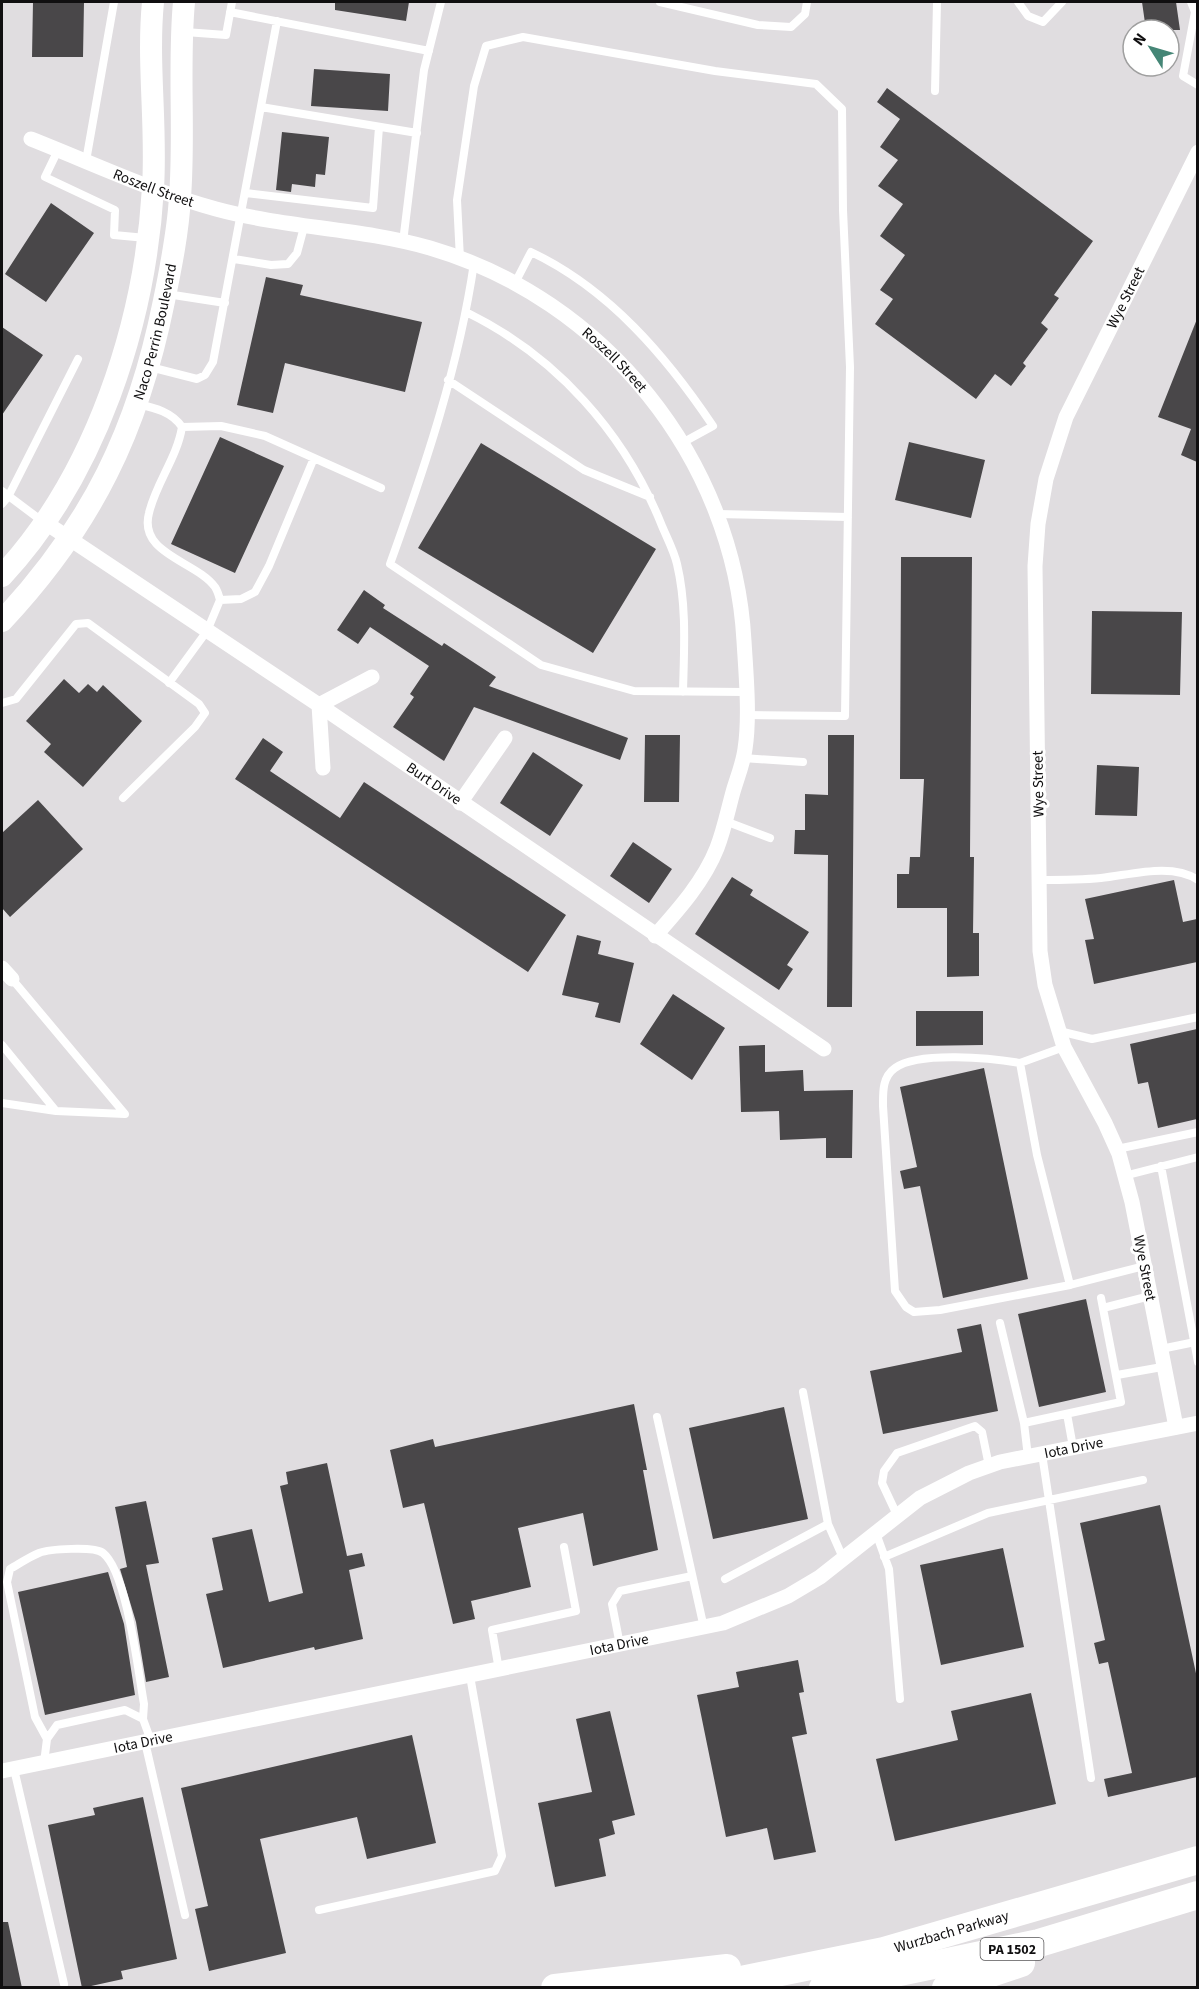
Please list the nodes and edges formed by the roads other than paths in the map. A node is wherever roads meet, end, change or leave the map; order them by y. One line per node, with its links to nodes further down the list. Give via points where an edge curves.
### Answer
1 (114, 2): 24 (lane)
2 (153, 2): 25 (main road, Naco Perrin Boulevard)
3 (184, 2): 14 (main road, Naco Perrin Boulevard)
4 (231, 2): 12 (lane)
5 (441, 2): 15 (lane)
6 (660, 2): 7 (lane, via 758,25 791,27 805,14)
7 (807, 2)
8 (937, 2): 17 (lane)
9 (1018, 2): 10 (lane, via 1028,16 1043,22)
10 (1062, 2)
11 (1191, 2): 16 (lane, via 1195,12 1184,76)
12 (230, 12): 13 (lane); 14 (lane, via 226,35)
13 (277, 21): 15 (lane); 18 (lane)
14 (183, 32): 27 (main road, Naco Perrin Boulevard)
15 (429, 51): 20 (lane)
16 (1197, 86)
17 (935, 91)
18 (261, 107): 19 (lane); 26 (lane)
19 (379, 127): 20 (lane); 26 (lane, via 373,208)
20 (417, 133): 31 (lane)
21 (32, 139): 22 (street, Roszell Street)
22 (58, 150): 24 (street, Roszell Street); 30 (lane, via 45,177 115,210 114,235)
23 (1197, 152): 72 (street, Wye Street, via 1065,417 1046,479 1035,566)
24 (86, 161): 25 (street, Roszell Street)
25 (153, 188): 27 (street, Roszell Street); 30 (main road, Naco Perrin Boulevard)
26 (246, 193): 28 (lane)
27 (180, 198): 28 (street, Roszell Street); 35 (main road, Naco Perrin Boulevard)
28 (242, 215): 29 (street, Roszell Street); 32 (lane)
29 (304, 227): 31 (street, Roszell Street); 32 (lane, via 297,253 288,264)
30 (147, 238): 51 (main road, Naco Perrin Boulevard, via 144,271 117,378 95,430)
31 (403, 242): 33 (street, Roszell Street)
32 (234, 260): 36 (lane)
33 (467, 261): 34 (street, Roszell Street); 37 (lane); 50 (lane, via 457,200 474,86 486,46 523,37 715,71 816,84 842,109 850,367)
34 (515, 283): 43 (street, Roszell Street, via 564,314 625,367); 43 (lane, via 531,252 558,265 643,334 713,426)
35 (165, 294): 36 (lane); 39 (main road, Naco Perrin Boulevard)
36 (225, 303): 39 (lane, via 213,362 205,375 197,379)
37 (466, 312): 40 (lane); 47 (lane, via 498,328 573,387 610,432)
38 (78, 359): 46 (lane)
39 (149, 367): 41 (main road, Naco Perrin Boulevard)
40 (448, 380): 47 (lane, via 584,470); 59 (lane, via 390,564 541,665 634,691)
41 (138, 404): 42 (lane, via 156,408 177,419); 52 (main road, Naco Perrin Boulevard, via 124,442)
42 (182, 427): 44 (lane, via 221,426 254,434); 54 (lane, via 148,514 147,531 154,543 215,587)
43 (682, 442): 49 (street, Roszell Street)
44 (314, 458): 45 (lane); 54 (lane, via 255,592 240,599)
45 (381, 488)
46 (5, 494): 48 (lane); 51 (lane)
47 (650, 497): 59 (lane, via 677,564 684,614)
48 (2, 504)
49 (717, 514): 50 (lane); 60 (street, Roszell Street, via 742,610)
50 (848, 517): 63 (lane, via 845,716)
51 (43, 521): 52 (street, Burt Drive); 53 (main road, Naco Perrin Boulevard)
52 (69, 540): 55 (main road, Naco Perrin Boulevard, via 37,584); 56 (street, Burt Drive)
53 (2, 576)
54 (220, 600): 56 (lane)
55 (2, 621)
56 (207, 631): 58 (lane); 62 (street, Burt Drive)
57 (372, 676): 62 (street)
58 (169, 683): 61 (lane, via 100,630 88,623 76,624 16,699); 68 (lane, via 199,704 205,713 195,728)
59 (683, 692): 60 (lane)
60 (746, 692): 63 (street, Roszell Street)
61 (2, 703)
62 (319, 705): 67 (street); 69 (street, Burt Drive)
63 (745, 715): 65 (street, Roszell Street)
64 (505, 738): 69 (street)
65 (743, 758): 66 (lane); 70 (street, Roszell Street)
66 (803, 762)
67 (323, 768)
68 (123, 798)
69 (460, 803): 74 (street, Burt Drive)
70 (725, 821): 71 (lane); 74 (street, Roszell Street, via 717,849 691,895)
71 (770, 838)
72 (1039, 880): 73 (lane, via 1098,879 1161,871 1190,875); 77 (street, Wye Street, via 1040,951)
73 (1197, 880)
74 (656, 936): 80 (street, Burt Drive)
75 (7, 973): 83 (lane, via 125,1114)
76 (1197, 1017): 77 (lane, via 1092,1039)
77 (1059, 1031): 79 (street, Wye Street)
78 (2, 1045): 83 (lane)
79 (1064, 1047): 81 (lane); 85 (street, Wye Street)
80 (824, 1049)
81 (1020, 1063): 90 (lane, via 1037,1155); 90 (lane, via 986,1056 912,1060 894,1068 884,1081 895,1291 914,1312 973,1305)
82 (2, 1103): 83 (lane)
83 (56, 1111)
84 (1197, 1132): 85 (lane)
85 (1116, 1149): 88 (street, Wye Street)
86 (1197, 1157): 87 (lane)
87 (1161, 1166): 88 (lane); 95 (lane)
88 (1125, 1176): 89 (street, Wye Street)
89 (1144, 1266): 90 (lane); 91 (street, Wye Street)
90 (1070, 1285)
91 (1150, 1296): 93 (lane); 96 (street, Wye Street)
92 (1101, 1298): 93 (lane)
93 (1103, 1308): 99 (lane)
94 (1000, 1323): 103 (lane)
95 (1195, 1342): 96 (lane); 97 (lane)
96 (1161, 1349): 98 (street, Wye Street)
97 (1197, 1362)
98 (1162, 1367): 99 (lane); 105 (street, Wye Street)
99 (1117, 1375): 101 (lane, via 1121,1402)
100 (803, 1392): 112 (lane)
101 (1067, 1414): 103 (lane); 106 (lane)
102 (657, 1417): 117 (lane)
103 (1024, 1423): 107 (lane)
104 (1197, 1423): 105 (street, Iota Drive)
105 (1176, 1428): 106 (street, Iota Drive)
106 (1073, 1447): 107 (street, Iota Drive)
107 (1035, 1455): 108 (street, Iota Drive); 110 (lane)
108 (989, 1466): 111 (street, Iota Drive, via 948,1483); 111 (lane, via 982,1432 975,1426 897,1453 884,1471 882,1483)
109 (1143, 1480): 110 (lane)
110 (1049, 1500): 115 (lane, via 988,1513); 129 (lane)
111 (897, 1515): 113 (street, Iota Drive)
112 (828, 1524): 116 (lane); 118 (lane)
113 (875, 1531): 115 (lane); 116 (street, Iota Drive)
114 (564, 1547): 121 (lane, via 576,1611 492,1630)
115 (884, 1557): 123 (lane, via 889,1569)
116 (843, 1558): 119 (street, Iota Drive, via 788,1596)
117 (692, 1576): 119 (lane); 120 (lane, via 620,1592 612,1604)
118 (725, 1579)
119 (704, 1628): 120 (street, Iota Drive)
120 (620, 1646): 121 (street, Iota Drive)
121 (499, 1670): 122 (street, Iota Drive)
122 (470, 1676): 126 (street, Iota Drive); 132 (lane, via 502,1856 495,1871)
123 (900, 1699)
124 (143, 1719): 125 (lane, via 125,1710 57,1725); 125 (lane, via 144,1704 126,1608 114,1568 102,1552 40,1552 10,1569 7,1582 35,1717); 126 (lane)
125 (47, 1739): 127 (lane)
126 (148, 1742): 127 (street, Iota Drive); 133 (lane)
127 (44, 1763): 128 (street, Iota Drive)
128 (8, 1770): 135 (lane)
129 (1091, 1778)
130 (1197, 1860): 134 (highway, Wurzbach Parkway / PA 1502)
131 (1197, 1896): 138 (highway, Wurzbach Parkway / PA 1502, via 1040,1943); 139 (highway, via 1063,1949)
132 (319, 1910)
133 (185, 1915)
134 (884, 1951): 136 (highway); 137 (highway, Wurzbach Parkway / PA 1502)
135 (64, 1984)
136 (555, 1988)
137 (702, 1988)
138 (823, 1988)
139 (946, 1988)

